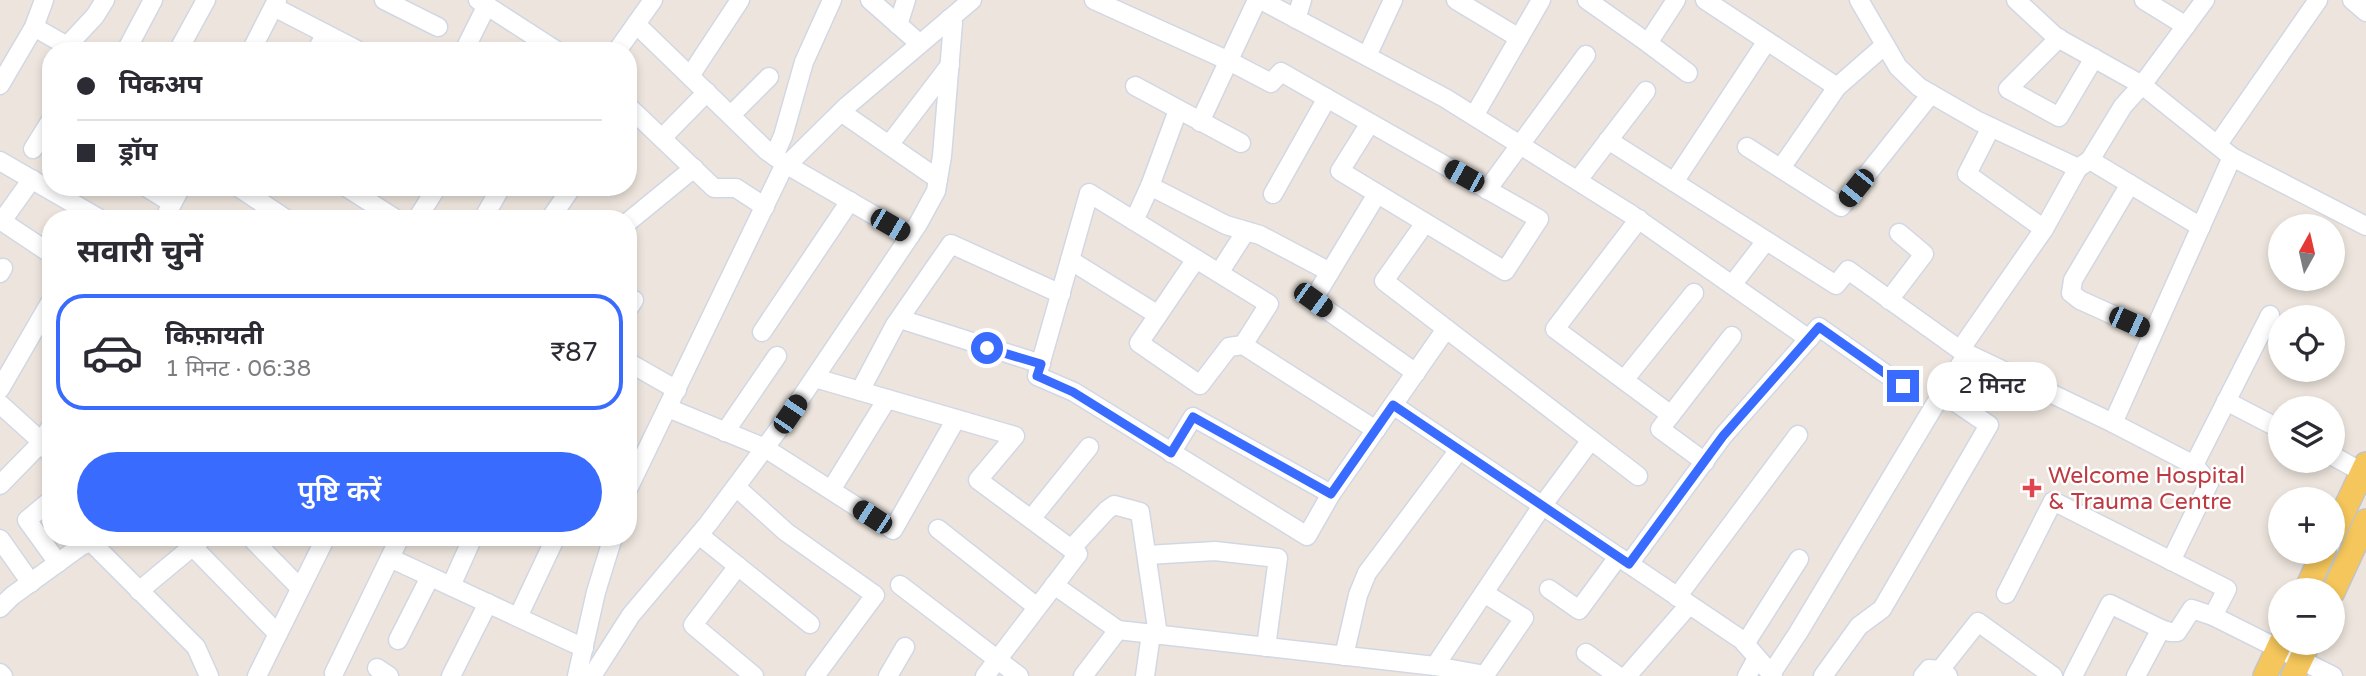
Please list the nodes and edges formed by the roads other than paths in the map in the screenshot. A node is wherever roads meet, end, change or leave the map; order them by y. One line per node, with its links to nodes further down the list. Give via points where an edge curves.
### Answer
1 (44, 0): 36 (street)
2 (105, 0): 44 (street)
3 (153, 0): 45 (street)
4 (206, 0): 46 (street)
5 (383, 0): 37 (street)
6 (653, 0): 33 (street)
7 (740, 0): 63 (street)
8 (832, 0): 92 (street, via 804,62)
9 (870, 0): 34 (street)
10 (906, 0): 34 (street)
11 (972, 0): 31 (street)
12 (1094, 0): 29 (street)
13 (1259, 0): 32 (street); 60 (street)
14 (1302, 0): 32 (street)
15 (1393, 0): 58 (street)
16 (1456, 0): 40 (street)
17 (1541, 0): 40 (street)
18 (1587, 0): 55 (street)
19 (1676, 0): 55 (street)
20 (1705, 0): 42 (street)
21 (1860, 0): 56 (street)
22 (2016, 0): 41 (street)
23 (2144, 0): 35 (street)
24 (2205, 0): 35 (street)
25 (2318, 0): 85 (street)
26 (2352, 0): 30 (street)
27 (482, 3): 39 (street); 50 (street)
28 (276, 4): 38 (street); 47 (street)
29 (1127, 7): 60 (street)
30 (2366, 12)
31 (948, 19): 54 (street); 61 (street, via 953,23)
32 (1296, 19): 58 (street)
33 (636, 24): 53 (street); 63 (street)
34 (898, 24): 54 (street)
35 (2186, 26): 66 (street)
36 (34, 27): 43 (street); 65 (street)
37 (438, 27)
38 (326, 34): 48 (street); 49 (street)
39 (536, 36): 51 (street); 52 (street)
40 (1519, 38): 77 (street)
41 (2059, 38): 59 (street); 59 (street, via 2008,89 2059,117)
42 (1767, 41): 68 (street); 99 (street)
43 (60, 42)
44 (76, 42)
45 (131, 42)
46 (183, 42)
47 (256, 42)
48 (321, 42)
49 (342, 42)
50 (467, 42)
51 (532, 42)
52 (544, 42)
53 (623, 42)
54 (919, 43): 74 (street)
55 (1648, 43): 62 (street)
56 (1885, 45): 68 (street); 71 (street, via 1898,68)
57 (1586, 55): 87 (street)
58 (1367, 56): 77 (street)
59 (2094, 58): 66 (street)
60 (1229, 61): 72 (street, via 1271,83 1282,72); 78 (street)
61 (950, 65): 86 (street); 97 (street)
62 (1688, 73)
63 (690, 76): 70 (street)
64 (769, 77): 76 (street)
65 (0, 85)
66 (2142, 85): 85 (street); 93 (street)
67 (1135, 86): 73 (street)
68 (1837, 87): 95 (street)
69 (1646, 91): 83 (street)
70 (707, 92): 76 (street); 82 (street)
71 (1931, 94): 80 (street); 95 (street, via 1841,207)
72 (1327, 98): 79 (street); 104 (street)
73 (1178, 110): 78 (street); 102 (street)
74 (841, 111): 86 (street); 92 (street)
75 (637, 115): 82 (street)
76 (731, 116): 92 (street)
77 (1474, 116): 87 (street)
78 (1200, 121): 84 (street)
79 (1370, 123): 103 (street); 105 (street, via 1340,171)
80 (1991, 127): 93 (street); 121 (street, via 1967,174)
81 (42, 134): 89 (street)
82 (662, 138): 94 (street)
83 (1608, 140): 98 (street); 99 (street)
84 (1241, 143)
85 (2218, 144): 90 (street)
86 (889, 145): 97 (street)
87 (1520, 145): 98 (street); 103 (street)
88 (1747, 147): 95 (street)
89 (33, 149)
90 (2232, 157): 119 (street); 120 (street)
91 (0, 161): 96 (street)
92 (780, 161): 109 (street); 110 (street, via 782,170)
93 (2084, 164): 101 (street); 121 (street)
94 (694, 168): 110 (street, via 714,188 736,188); 114 (street)
95 (1780, 168)
96 (32, 178): 100 (street); 116 (street)
97 (938, 179): 124 (street)
98 (1578, 180): 115 (street)
99 (1674, 182): 125 (street)
100 (42, 184)
101 (2130, 184): 120 (street); 141 (street, via 2073,280 2071,293)
102 (1150, 186): 117 (street); 122 (street)
103 (1487, 190): 118 (street, via 1539,219 1505,271)
104 (1273, 194)
105 (1377, 194): 118 (street); 129 (street)
106 (62, 196): 111 (street)
107 (246, 196): 112 (street)
108 (360, 196): 113 (street)
109 (850, 201): 124 (street); 140 (street)
110 (765, 207): 154 (street)
111 (85, 210)
112 (258, 210)
113 (382, 210)
114 (637, 215)
115 (1639, 219): 131 (street); 151 (street, via 1555,330)
116 (1, 220): 126 (street)
117 (1135, 221): 127 (street); 128 (street, via 1089,193)
118 (1425, 223): 139 (street, via 1384,281)
119 (2366, 226)
120 (2201, 227): 141 (street)
121 (2044, 229): 145 (street)
122 (1246, 231): 129 (street); 130 (street)
123 (1899, 233): 134 (street, via 1924,254)
124 (910, 236): 150 (street)
125 (1766, 240): 131 (street); 134 (street, via 1836,285 1847,270)
126 (42, 248)
127 (1196, 259): 130 (street); 135 (street)
128 (1070, 260): 133 (street); 135 (street)
129 (1330, 272): 149 (street, via 1313,300)
130 (1219, 273): 144 (street, via 1269,304)
131 (1732, 285): 143 (street)
132 (1693, 293): 151 (street)
133 (1061, 294): 137 (street, via 951,244); 147 (street)
134 (1889, 300): 145 (street)
135 (1158, 315): 144 (street, via 1139,343 1200,384 1229,347)
136 (42, 317): 153 (street)
137 (900, 319): 147 (street); 155 (street)
138 (2268, 319): 158 (street)
139 (1446, 329): 149 (street); 169 (street)
140 (762, 332)
141 (2153, 333): 164 (street)
142 (1732, 335): 162 (street)
143 (1809, 339): 152 (street, via 1819,327); 177 (street)
144 (1243, 345): 166 (street)
145 (1963, 352): 156 (street); 164 (street)
146 (777, 356): 167 (street)
147 (1041, 364): 175 (street, via 1037,376 1073,392)
148 (637, 367): 154 (street)
149 (1416, 373): 160 (street)
150 (815, 377): 155 (street); 172 (street)
151 (1624, 380): 162 (street)
152 (1903, 386)
153 (0, 389)
154 (677, 390): 161 (street)
155 (860, 391): 157 (street)
156 (1942, 393): 251 (street); 267 (street, via 1989,425 1882,609 1859,626)
157 (887, 399): 163 (street); 184 (street)
158 (2226, 401): 165 (street); 178 (street)
159 (0, 404): 170 (street)
160 (1393, 405): 166 (street); 173 (street)
161 (668, 408): 167 (street); 180 (street)
162 (1671, 415): 177 (street, via 1660,429)
163 (956, 419): 184 (street, via 893,530); 189 (street, via 1015,436 978,480)
164 (2113, 423): 178 (street)
165 (2268, 423)
166 (1376, 430): 185 (street)
167 (726, 432): 172 (street)
168 (1798, 435): 225 (street)
169 (1591, 440): 181 (street); 186 (street)
170 (42, 445)
171 (1089, 447): 189 (street)
172 (765, 448): 183 (street); 184 (street)
173 (1459, 450): 186 (street); 244 (street, via 1367,573)
174 (42, 452): 182 (street)
175 (1171, 453): 185 (street, via 1193,417); 185 (street, via 1307,536)
176 (2345, 461): 179 (street)
177 (1704, 462): 210 (street)
178 (2194, 465): 211 (street, via 2209,483)
179 (2364, 468): 188 (main road)
180 (637, 471)
181 (1638, 476)
182 (0, 485)
183 (736, 487): 192 (street); 258 (street, via 786,532 875,595)
184 (831, 490)
185 (1331, 494)
186 (1542, 506): 210 (street); 223 (street)
187 (42, 507): 194 (street, via 27,520)
188 (2345, 508)
189 (1031, 519): 206 (street)
190 (2366, 521): 215 (main road)
191 (938, 529): 227 (street)
192 (699, 535): 213 (street); 256 (street, via 631,615)
193 (0, 539): 216 (street)
194 (42, 541)
195 (46, 546): 212 (street)
196 (81, 546): 212 (street)
197 (100, 546): 222 (street)
198 (193, 546): 222 (street)
199 (201, 546): 234 (street)
200 (259, 546): 220 (street)
201 (321, 546): 220 (street)
202 (396, 546): 208 (street)
203 (469, 546): 219 (street)
204 (552, 546): 230 (street)
205 (610, 546): 241 (street)
206 (1071, 548): 207 (street, via 1114,505 1140,512); 218 (street, via 1078,554)
207 (1147, 555): 235 (street); 240 (street, via 1215,551 1278,558)
208 (390, 558): 214 (street); 249 (street)
209 (1799, 559): 238 (street)
210 (1623, 561): 221 (street, via 1579,610); 225 (street)
211 (2171, 561): 224 (street, via 2053,501); 229 (street, via 2227,589)
212 (58, 563): 216 (street)
213 (738, 566): 231 (street); 257 (street, via 693,625)
214 (430, 577): 219 (street); 236 (street)
215 (2340, 578)
216 (31, 583): 228 (street)
217 (900, 585): 246 (street)
218 (1055, 585): 227 (street); 233 (street)
219 (451, 586): 226 (street)
220 (300, 588): 234 (street)
221 (1549, 589)
222 (139, 591): 252 (street, via 196,648)
223 (1484, 593): 248 (street); 248 (street, via 1524,618 1485,675)
224 (2006, 594)
225 (1683, 601): 238 (street); 265 (street)
226 (488, 603): 230 (street); 254 (street)
227 (1037, 607): 246 (street)
228 (0, 608)
229 (2213, 616): 232 (street, via 2192,609 2177,632); 237 (street)
230 (518, 617): 241 (street)
231 (810, 624)
232 (2161, 629): 270 (street, via 2110,604); 271 (street)
233 (1118, 630): 235 (street); 262 (street)
234 (278, 634): 253 (street)
235 (1155, 634): 240 (street); 263 (street)
236 (398, 640)
237 (2268, 641)
238 (1745, 644): 245 (street)
239 (905, 647): 259 (street)
240 (1266, 647): 244 (street)
241 (583, 648): 255 (street)
242 (1586, 653): 264 (street)
243 (2274, 655): 272 (main road)
244 (1344, 656): 248 (street)
245 (1757, 658): 251 (street); 266 (street)
246 (997, 659): 260 (street); 261 (street)
247 (2301, 660): 273 (street)
248 (1435, 666)
249 (334, 673)
250 (1944, 673): 268 (street, via 1929,668); 269 (street, via 1978,622)
251 (1772, 675)
252 (209, 676)
253 (257, 676)
254 (451, 676)
255 (577, 676)
256 (592, 676)
257 (754, 676)
258 (815, 676)
259 (888, 676)
260 (985, 676)
261 (1019, 676)
262 (1083, 676)
263 (1145, 676)
264 (1619, 676)
265 (1627, 676)
266 (1747, 676)
267 (1823, 676)
268 (1923, 676)
269 (2053, 676)
270 (2073, 676)
271 (2136, 676)
272 (2264, 676)
273 (2333, 676)

